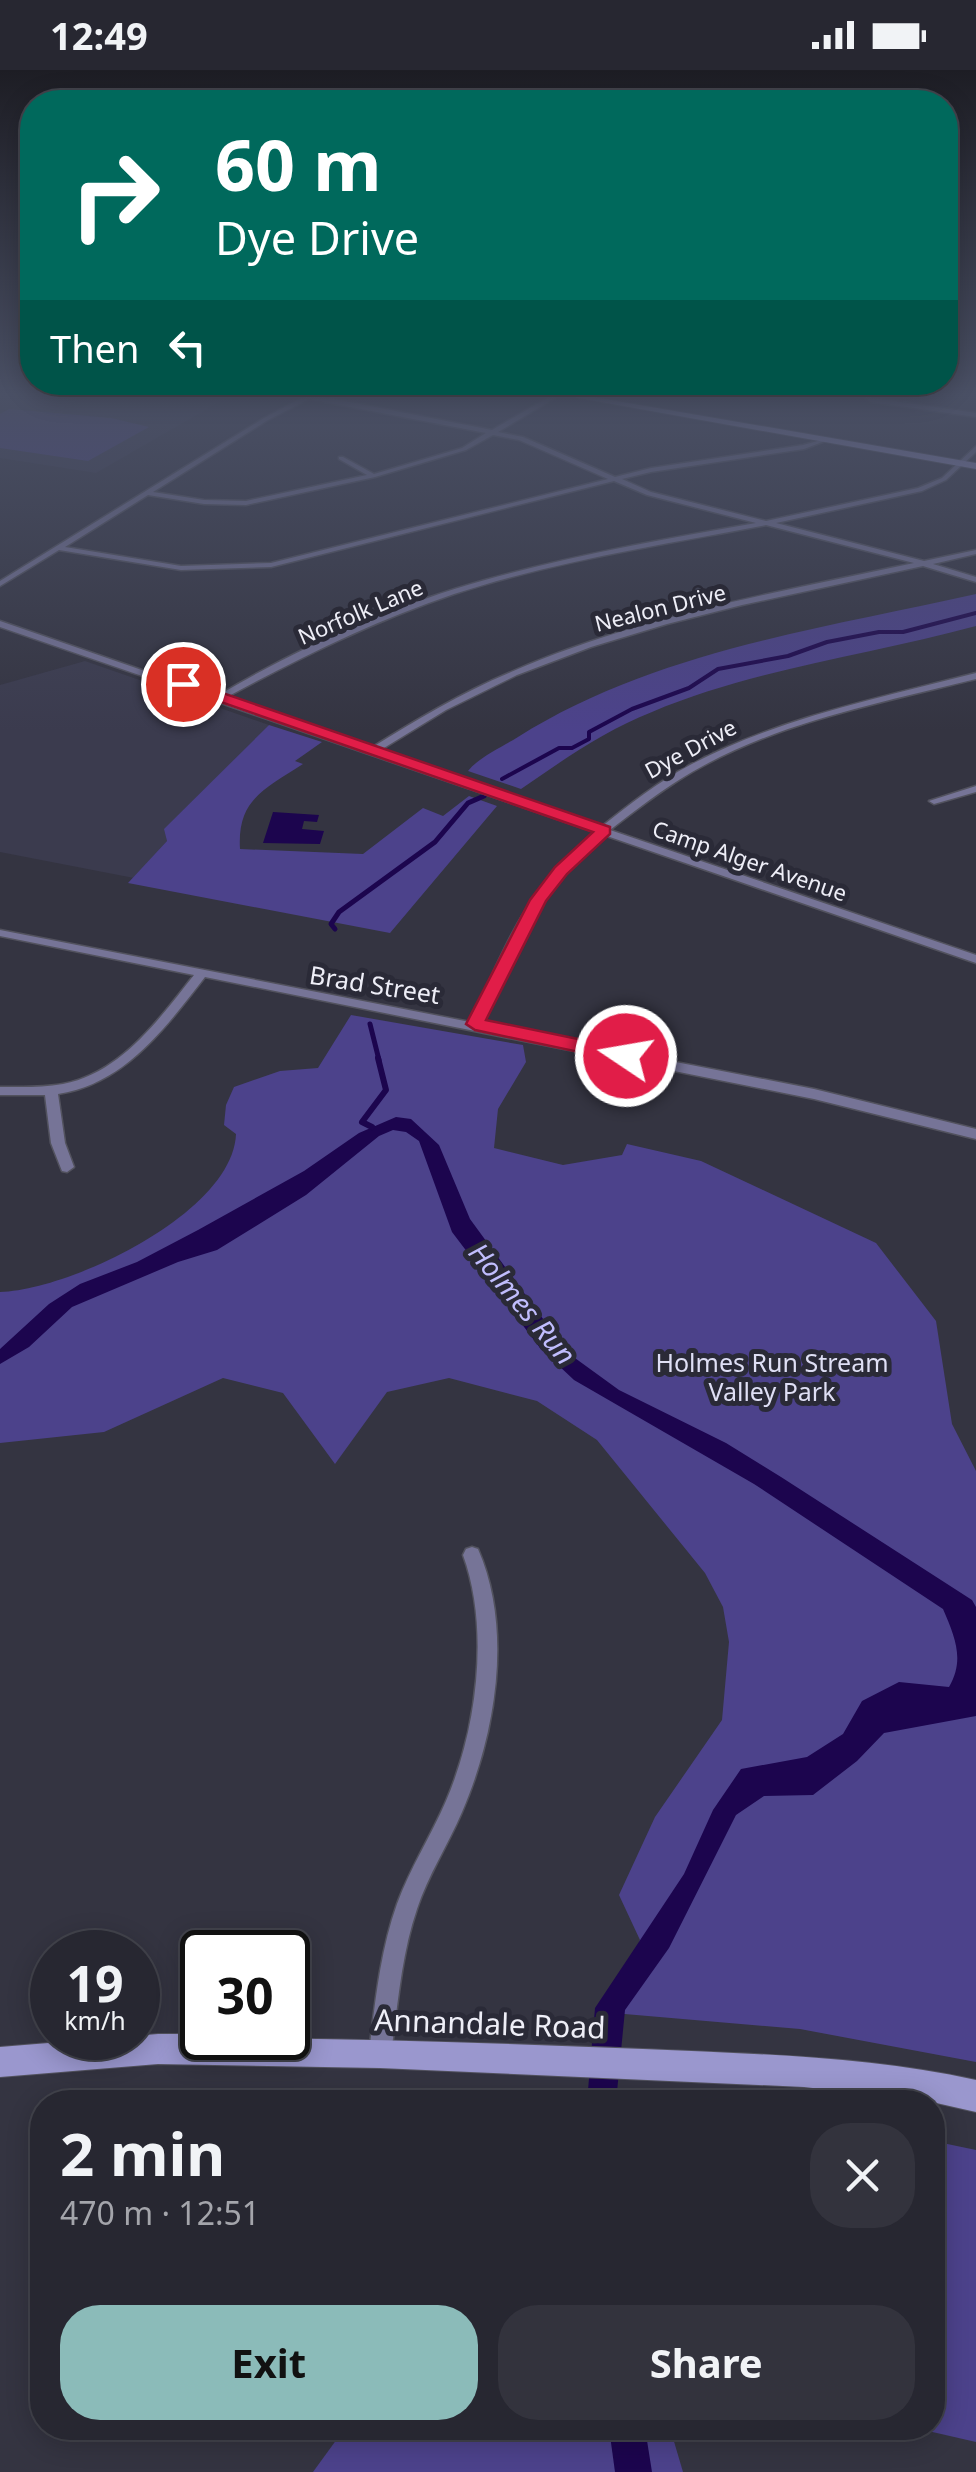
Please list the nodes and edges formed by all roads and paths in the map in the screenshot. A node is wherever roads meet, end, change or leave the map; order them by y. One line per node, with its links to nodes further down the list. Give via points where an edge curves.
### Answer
1 (125, 506): 6 (street)
2 (507, 506): 6 (street, via 271,566 181,568)
3 (696, 506): 5 (street)
4 (841, 506): 5 (street, Norfolk Lane)
5 (762, 522): 8 (street); 13 (street, Norfolk Lane, via 570,561 438,597 315,646)
6 (58, 548): 10 (street)
7 (976, 552): 8 (street, Nealon Drive)
8 (927, 563): 9 (street); 14 (street, Nealon Drive, via 657,623 554,654 467,692)
9 (976, 580)
10 (0, 584)
11 (0, 624): 13 (street, Camp Alger Avenue)
12 (976, 676): 17 (street, Dye Drive, via 744,741 682,770)
13 (220, 698): 14 (street, Camp Alger Avenue)
14 (374, 750): 17 (street, Camp Alger Avenue)
15 (976, 789): 16 (street)
16 (934, 801)
17 (604, 830): 19 (street, Camp Alger Avenue); 21 (street, Dye Drive, via 538,900)
18 (0, 932): 20 (street, Brad Street)
19 (976, 959)
20 (201, 974): 21 (street, Brad Street); 22 (street, via 135,1054 96,1077)
21 (475, 1024): 24 (street, Brad Street)
22 (51, 1090): 23 (street); 25 (street)
23 (0, 1091)
24 (976, 1134)
25 (68, 1167)
26 (472, 1555): 27 (street, via 490,1626 476,1732 455,1806 406,1906)
27 (380, 2054): 28 (street, Annandale Road, via 158,2049); 29 (street, Annandale Road, via 804,2072)
28 (0, 2062)
29 (976, 2096)

